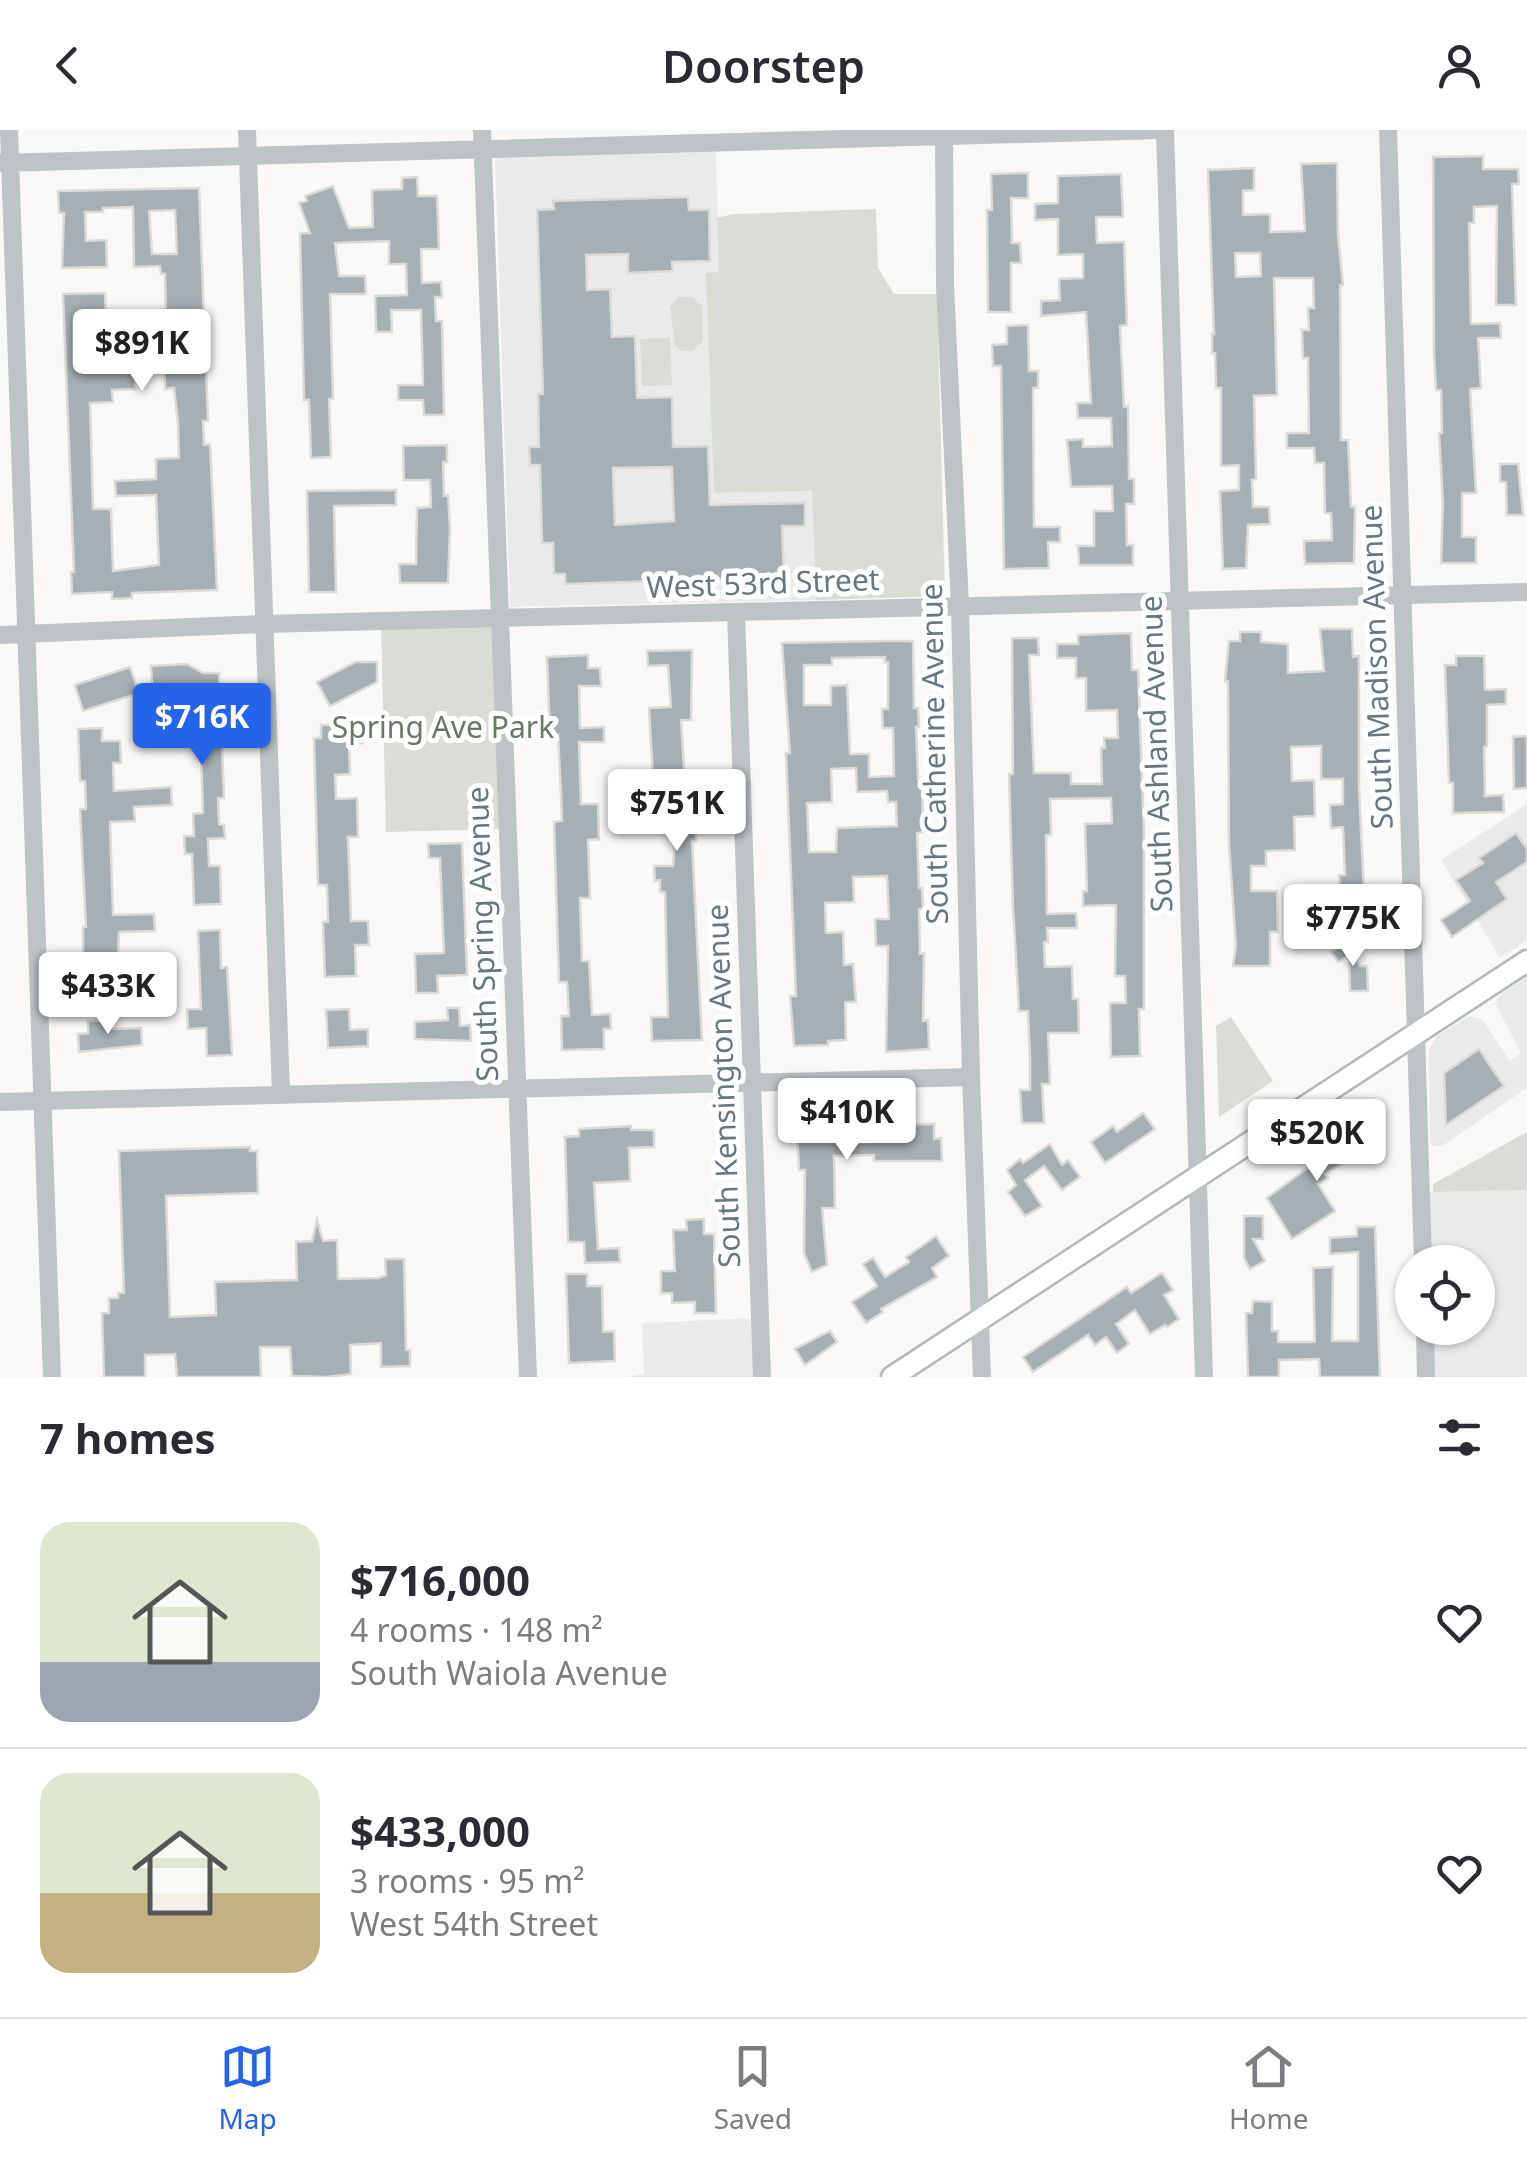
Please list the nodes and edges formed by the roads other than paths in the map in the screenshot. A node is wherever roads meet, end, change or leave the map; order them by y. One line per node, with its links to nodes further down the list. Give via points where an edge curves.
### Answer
1 (8, 130): 9 (street)
2 (247, 130): 8 (street)
3 (1163, 130): 5 (street); 12 (street, South Ashland Avenue)
4 (1388, 130): 11 (street, South Madison Avenue)
5 (944, 133): 6 (street); 13 (street, South Catherine Avenue)
6 (721, 136): 7 (street)
7 (482, 140): 8 (street); 15 (street, South Spring Avenue)
8 (248, 156): 9 (street); 16 (street)
9 (5, 163): 17 (street)
10 (1527, 592): 11 (street, West 53rd Street)
11 (1402, 596): 12 (street, West 53rd Street); 20 (street, South Madison Avenue)
12 (1179, 600): 13 (street, West 53rd Street); 27 (street, South Ashland Avenue)
13 (960, 606): 14 (street, West 53rd Street); 21 (street, South Catherine Avenue)
14 (736, 613): 15 (street, West 53rd Street); 22 (street, South Kensington Avenue)
15 (501, 618): 16 (street, West 53rd Street); 23 (street, South Spring Avenue)
16 (264, 624): 17 (street, West 53rd Street); 24 (street)
17 (26, 634): 18 (street, West 53rd Street); 25 (street)
18 (0, 635)
19 (1527, 960): 20 (main road)
20 (1416, 1031): 27 (main road); 28 (street, South Madison Avenue)
21 (970, 1077): 22 (street); 29 (street, South Catherine Avenue)
22 (750, 1082): 23 (street); 33 (street, South Kensington Avenue)
23 (516, 1088): 24 (street); 32 (street, South Spring Avenue)
24 (281, 1094): 25 (street)
25 (42, 1101): 26 (street); 31 (street)
26 (0, 1102)
27 (1198, 1178): 29 (main road); 36 (street, South Ashland Avenue)
28 (1422, 1245)
29 (978, 1322): 34 (main road); 35 (street, South Catherine Avenue)
30 (1425, 1345): 37 (street)
31 (52, 1377)
32 (528, 1377)
33 (762, 1377)
34 (892, 1377)
35 (982, 1377)
36 (1204, 1377)
37 (1426, 1377)

